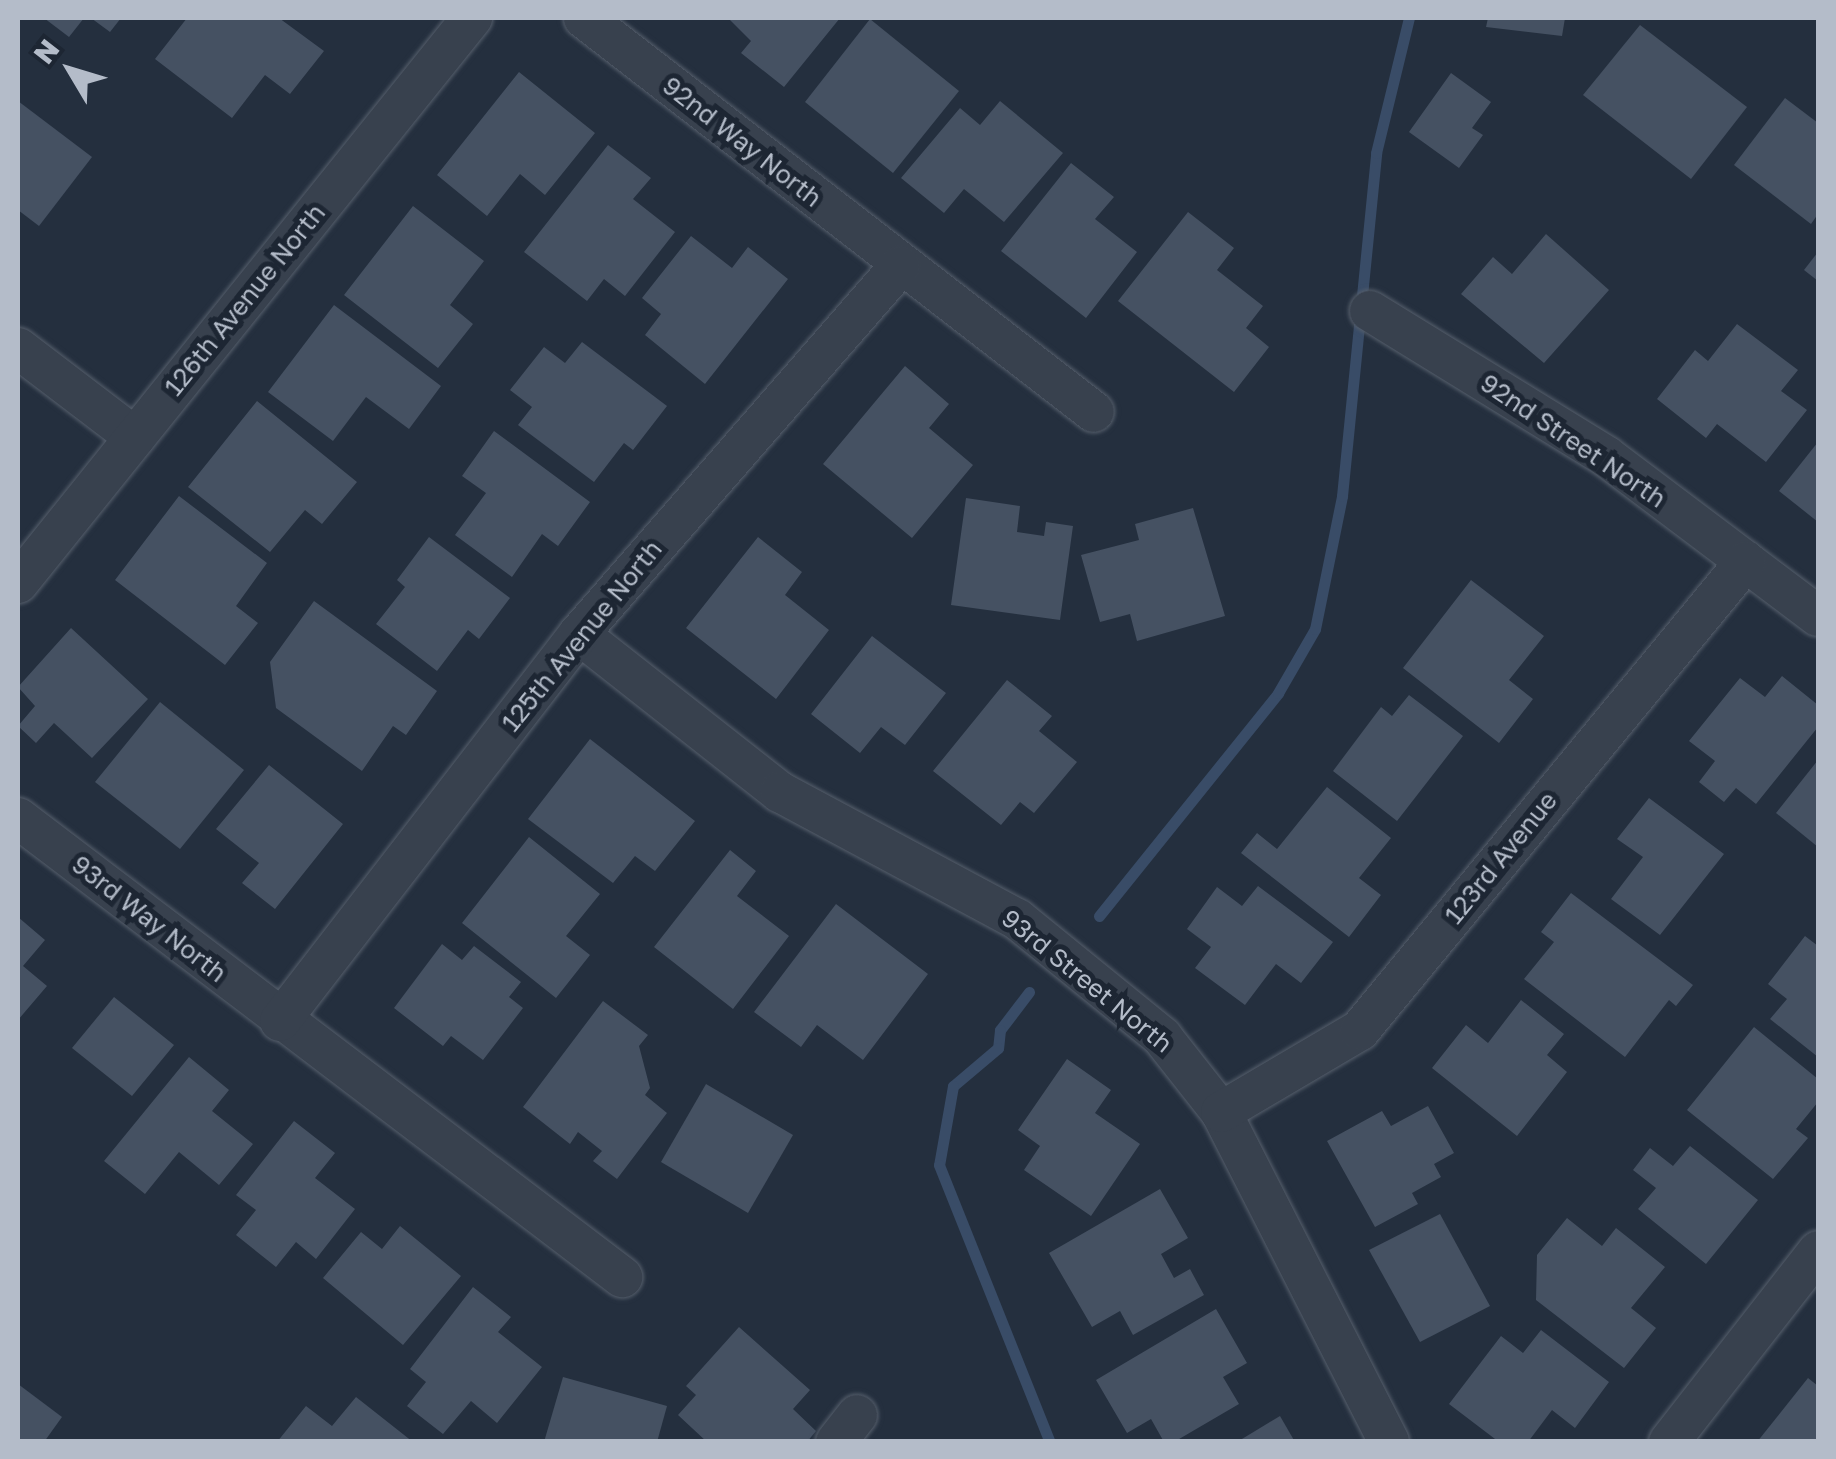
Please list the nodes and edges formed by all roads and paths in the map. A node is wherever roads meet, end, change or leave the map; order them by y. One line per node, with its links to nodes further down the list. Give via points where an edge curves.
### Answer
1 (472, 18): 7 (street, 126th Avenue North)
2 (584, 18): 3 (street, 92nd Way North)
3 (900, 266): 6 (street, 92nd Way North); 11 (street, 125th Avenue North)
4 (1370, 311): 8 (street, 92nd Street North, via 1607,456)
5 (18, 348): 7 (street)
6 (1094, 412)
7 (135, 437): 9 (street, 126th Avenue North)
8 (1746, 561): 10 (street, 92nd Street North); 14 (street, 123rd Avenue, via 1360,1030)
9 (18, 583)
10 (1818, 616)
11 (579, 634): 13 (street, 125th Avenue North); 14 (street, 93rd Street North, via 780,792 1017,919 1162,1037)
12 (18, 818): 13 (street, 93rd Way North)
13 (280, 1021): 16 (street, 93rd Way North)
14 (1221, 1112): 17 (street, 93rd Street North)
15 (1818, 1251): 18 (street)
16 (622, 1277)
17 (1389, 1442)
18 (1669, 1442)

